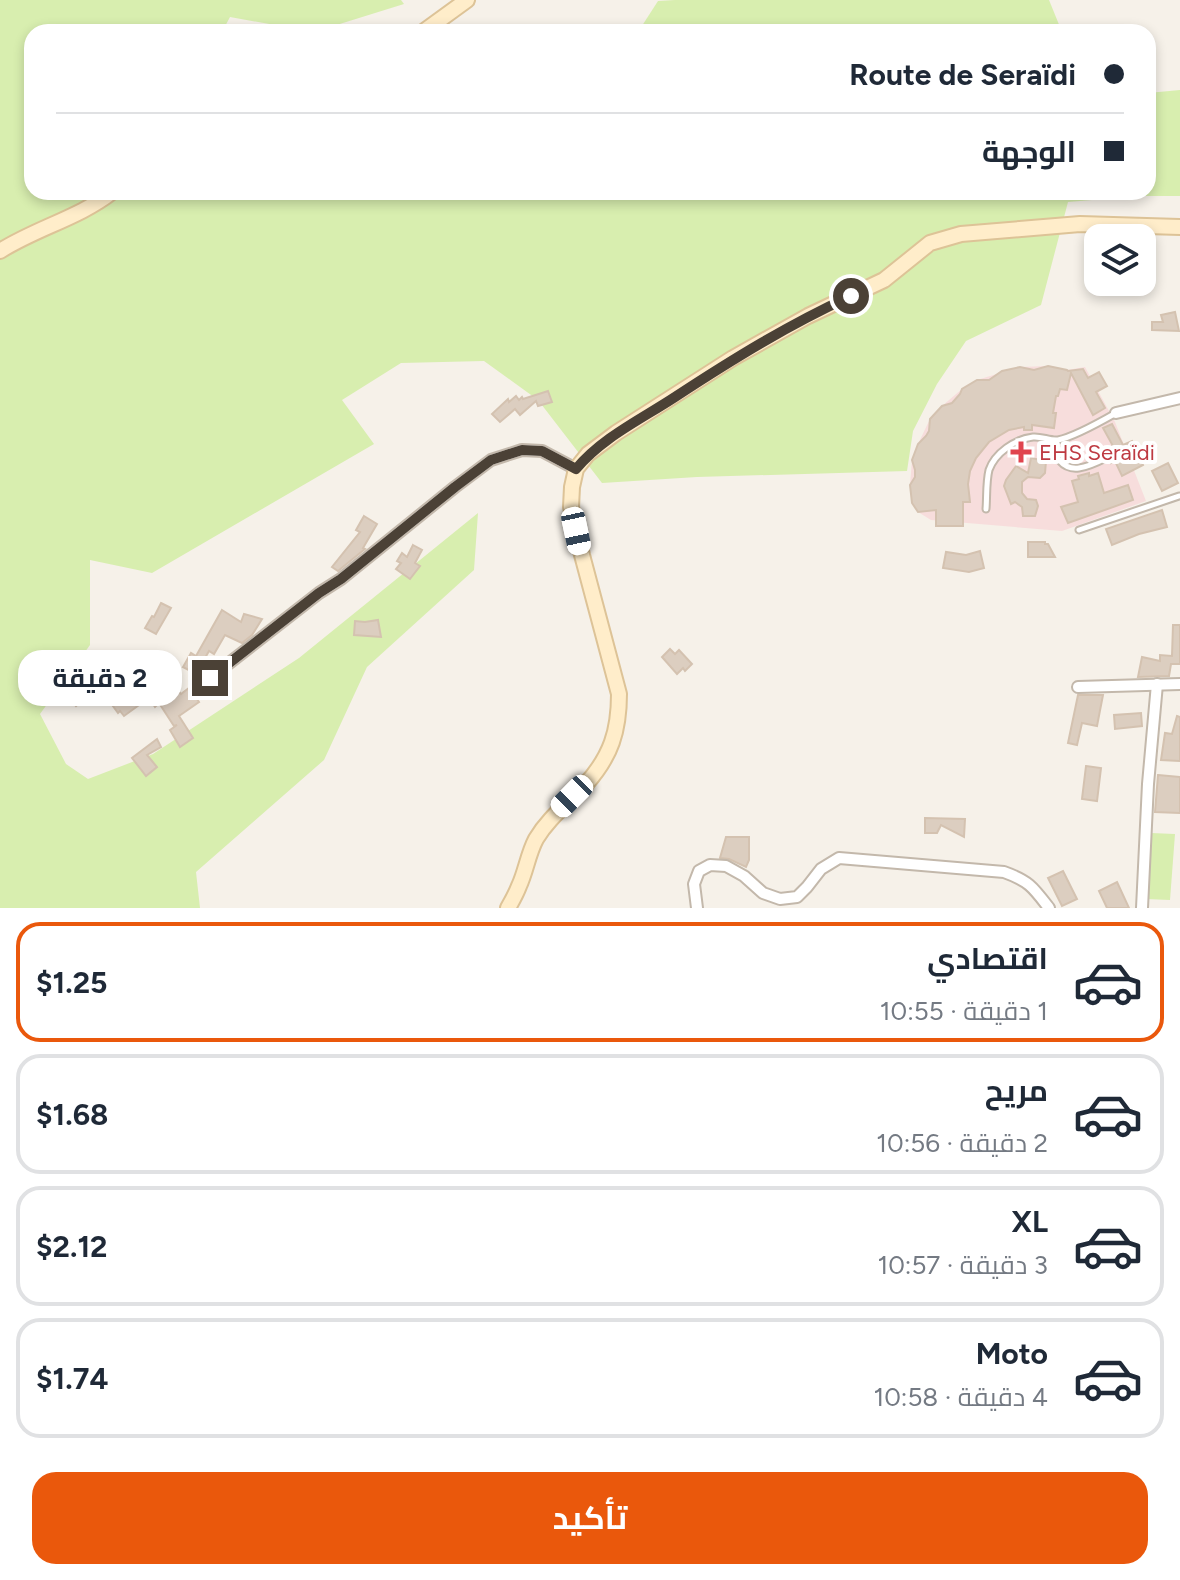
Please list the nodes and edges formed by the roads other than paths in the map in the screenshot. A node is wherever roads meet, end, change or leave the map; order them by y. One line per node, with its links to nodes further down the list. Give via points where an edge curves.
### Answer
1 (467, 0): 2 (main road)
2 (434, 24)
3 (100, 200): 5 (main road)
4 (1180, 227): 10 (main road, via 1080,224 961,234 930,243 884,280 733,358 616,433)
5 (0, 251)
6 (1180, 398): 7 (street)
7 (1116, 413): 8 (lane)
8 (1055, 441): 9 (lane, via 1058,459 1072,468); 12 (lane, via 1028,437 1004,450 989,471)
9 (1106, 458)
10 (576, 469): 14 (street, via 542,451 522,450 491,460); 18 (main road, via 571,507 619,694 619,715 606,756 535,841)
11 (1180, 497): 13 (lane)
12 (986, 509)
13 (1079, 530)
14 (210, 678)
15 (1157, 684): 16 (street); 17 (street); 21 (street)
16 (1180, 684)
17 (1078, 687)
18 (508, 908)
19 (697, 908): 20 (street, via 694,884 699,871 710,865 726,866 780,899 797,897 821,869 839,858 1004,872 1023,879)
20 (1049, 908)
21 (1142, 908)

